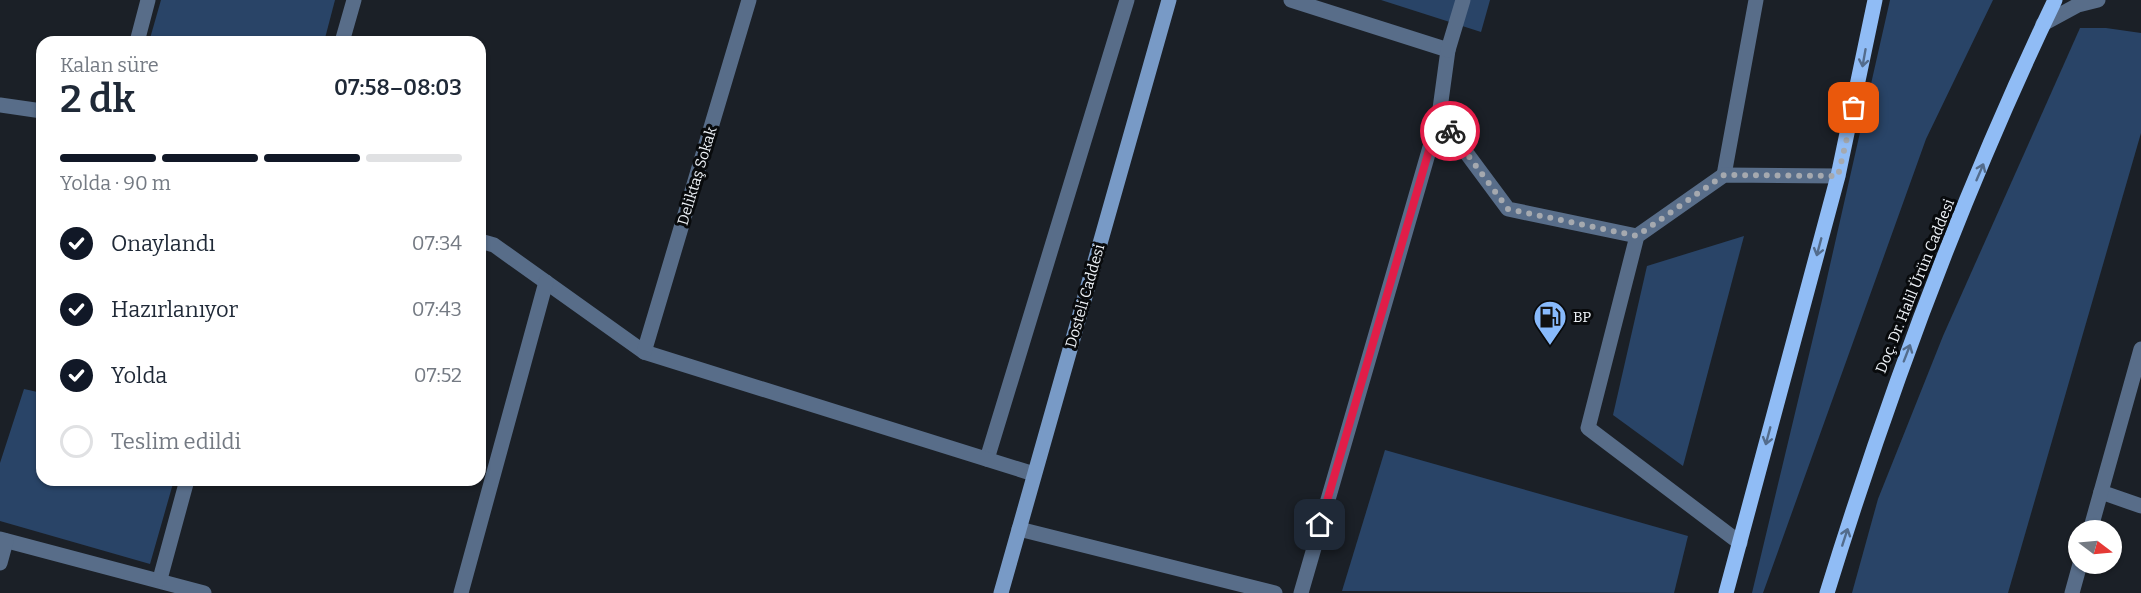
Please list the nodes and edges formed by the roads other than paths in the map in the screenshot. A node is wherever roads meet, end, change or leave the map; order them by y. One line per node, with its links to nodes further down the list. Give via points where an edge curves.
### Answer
1 (148, 0): 13 (street)
2 (354, 0): 14 (street)
3 (750, 0): 25 (street, Deliktaş Sokak)
4 (1127, 0): 26 (street)
5 (1169, 0): 27 (street, Dosteli Caddesi)
6 (1291, 0): 15 (street)
7 (1463, 0): 15 (street)
8 (1756, 0): 19 (street)
9 (1875, 0): 20 (main road, one-way to 20)
10 (2055, 0): 12 (main road, Doç. Dr. Halil Ürün Caddesi)
11 (2098, 0): 12 (street, via 2078,5)
12 (2043, 24): 38 (main road, Doç. Dr. Halil Ürün Caddesi, one-way to 12, via 1893,389 1941,264)
13 (139, 36)
14 (344, 36)
15 (1448, 50): 18 (street)
16 (0, 105): 17 (street)
17 (36, 110)
18 (1439, 116): 21 (street, via 1508,209); 43 (street)
19 (1724, 175): 20 (street); 21 (street)
20 (1838, 176): 34 (main road, one-way to 34)
21 (1637, 236): 34 (street, via 1588,428)
22 (486, 243): 23 (street)
23 (546, 282): 25 (street); 40 (street)
24 (2141, 349): 29 (street)
25 (644, 352): 26 (street)
26 (987, 459): 27 (street)
27 (1034, 474): 32 (street, Dosteli Caddesi)
28 (185, 486): 37 (street)
29 (2101, 492): 30 (street); 31 (street)
30 (2141, 506)
31 (2093, 520)
32 (1019, 529): 41 (street, Dosteli Caddesi); 42 (street)
33 (3, 540): 35 (street); 37 (street)
34 (1740, 543): 44 (main road)
35 (0, 563)
36 (2077, 574): 45 (street)
37 (160, 579): 39 (street)
38 (1828, 591)
39 (204, 593)
40 (461, 593)
41 (1001, 593)
42 (1275, 593)
43 (1301, 593)
44 (1726, 593)
45 (2072, 593)

